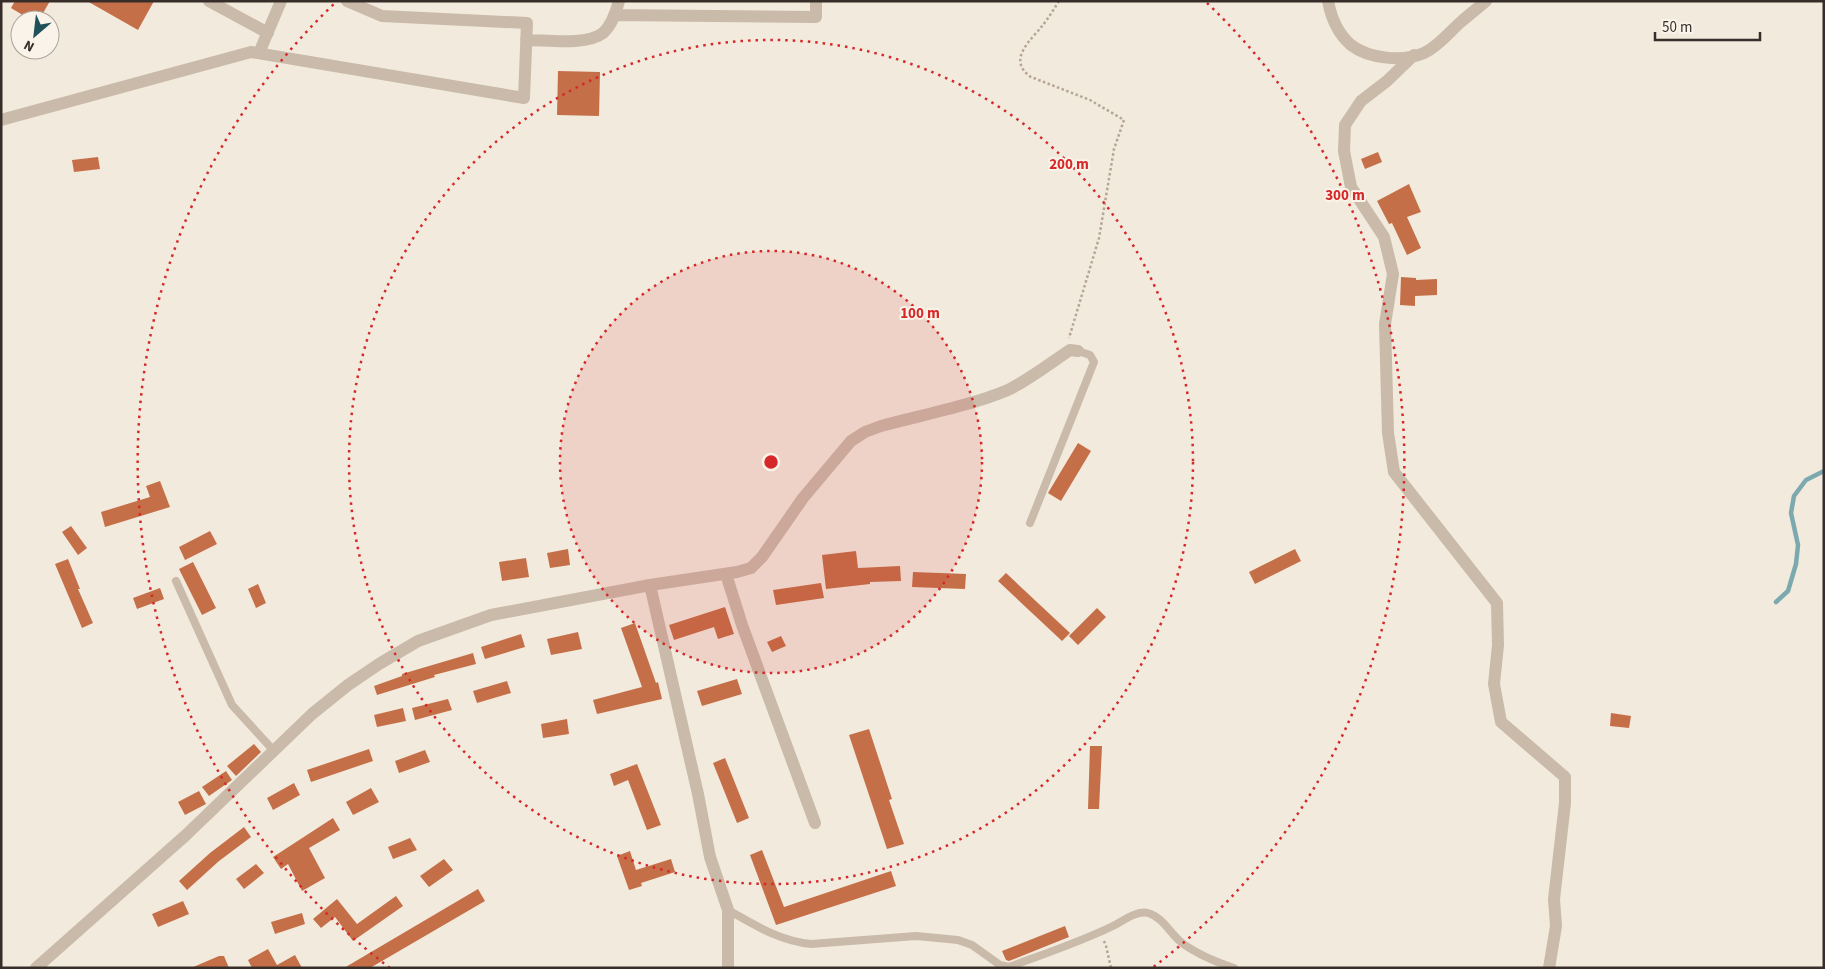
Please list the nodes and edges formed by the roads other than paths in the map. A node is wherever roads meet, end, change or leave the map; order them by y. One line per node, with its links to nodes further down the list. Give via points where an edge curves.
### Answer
1 (209, 1): 9 (street)
2 (281, 1): 9 (street)
3 (347, 1): 10 (street, via 382,16 526,23)
4 (619, 1): 8 (street)
5 (816, 1): 8 (street, via 816,17)
6 (1328, 1): 12 (street, via 1334,20 1350,45 1376,56)
7 (1486, 1): 12 (street, via 1435,46)
8 (614, 15): 10 (street, via 604,32 592,39)
9 (268, 33): 11 (street)
10 (526, 40): 11 (street, via 524,98)
11 (259, 52): 13 (street, via 244,53)
12 (1414, 55): 25 (street, via 1361,101 1345,125 1344,151 1351,187 1384,237 1393,274 1386,324 1388,433 1394,472 1497,603 1498,645 1494,684 1501,722 1565,777 1554,899 1556,926)
13 (1, 120)
14 (1078, 352): 15 (lane, via 1090,355 1094,362); 16 (street, via 1070,350 1008,390 865,432 851,441 803,498 762,557 751,568)
15 (1030, 523)
16 (726, 574): 18 (street); 20 (street)
17 (176, 581): 19 (lane, via 232,705)
18 (650, 585): 19 (street, via 491,615 418,641 348,685); 21 (street, via 710,857)
19 (274, 750): 22 (street, via 186,835)
20 (815, 824)
21 (728, 910): 23 (street); 24 (lane, via 779,938 794,942 811,944 916,936 958,940 1009,967 1100,933 1140,913 1148,913 1181,942)
22 (36, 968)
23 (728, 968)
24 (1234, 968)
25 (1549, 968)

